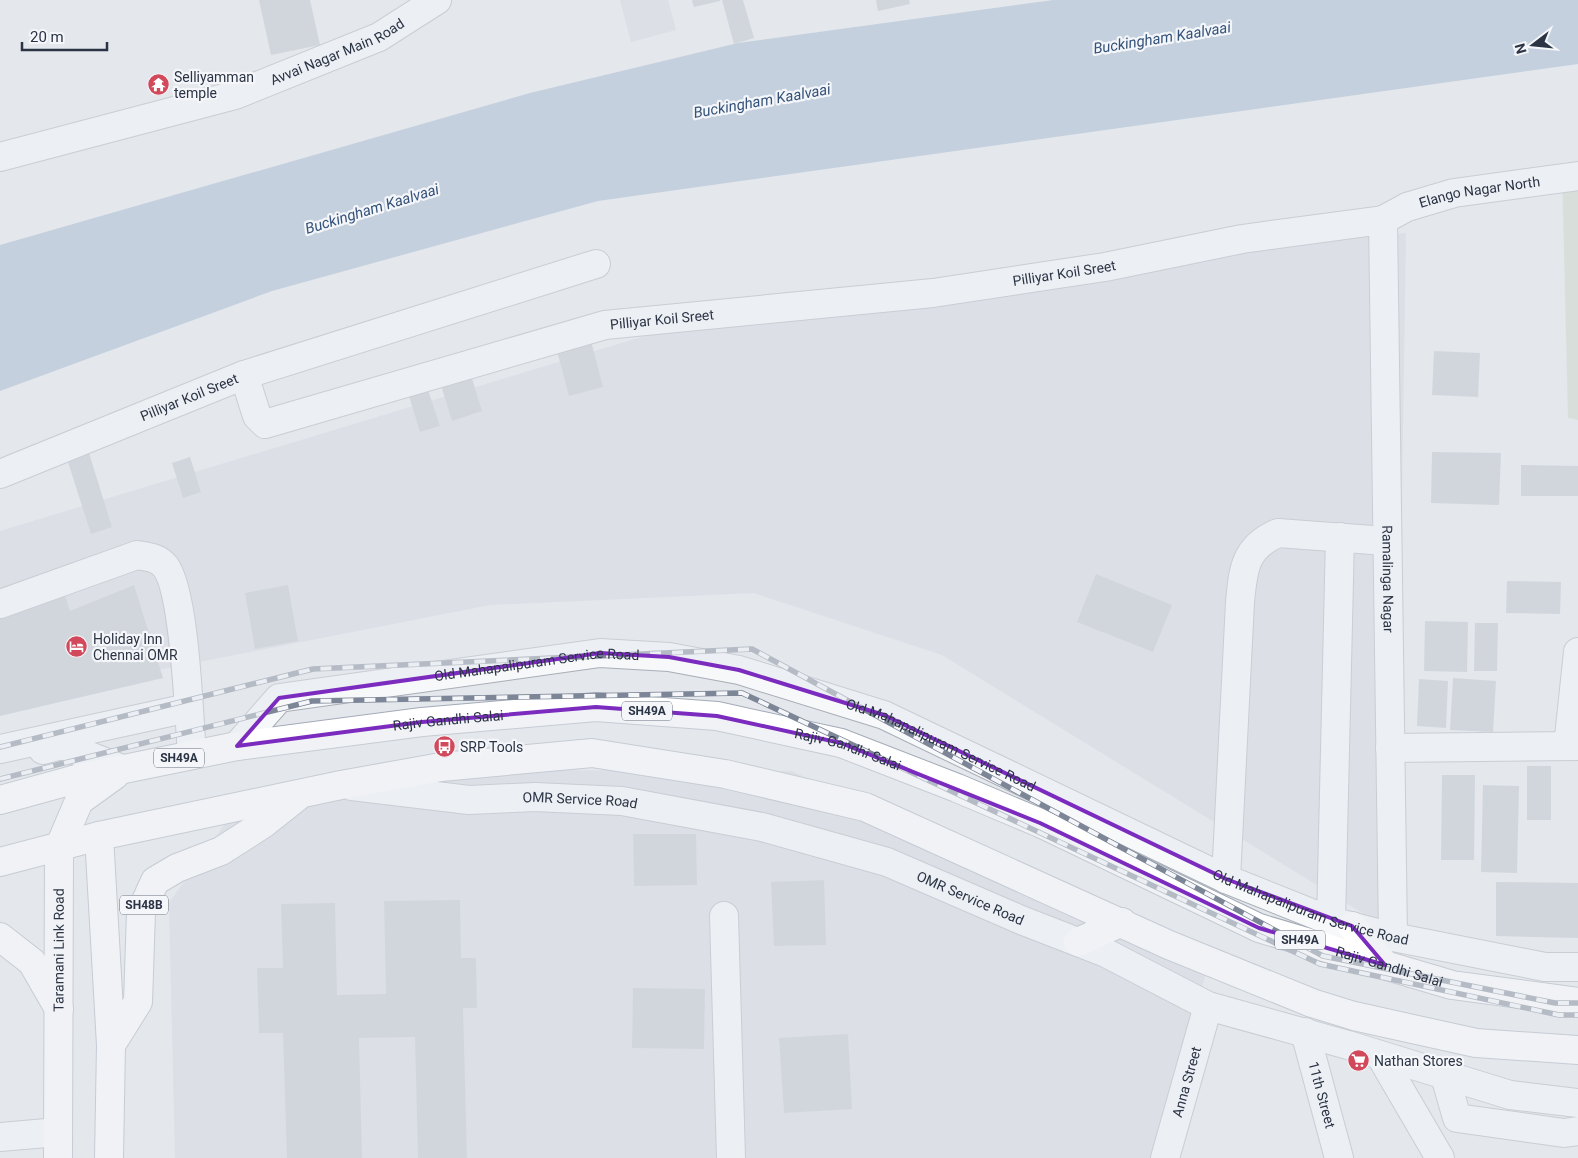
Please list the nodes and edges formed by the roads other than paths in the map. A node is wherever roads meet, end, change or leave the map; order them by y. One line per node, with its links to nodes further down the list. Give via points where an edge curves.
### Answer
1 (437, 0): 2 (street, Avvai Nagar Main Road, via 379,37 235,95)
2 (0, 157)
3 (1578, 176): 4 (street, Elango Nagar North, via 1454,193 1407,207)
4 (1383, 220): 6 (street, Pilliyar Koil Sreet, via 1242,239 1105,267 933,293 605,325 265,424 257,416); 9 (street, Ramalinga Nagar)
5 (596, 264): 6 (street)
6 (244, 375): 7 (street, Pilliyar Koil Sreet)
7 (0, 474)
8 (1340, 537): 9 (street); 26 (street, via 1278,533 1252,551 1243,571); 29 (street)
9 (1386, 541): 15 (street, Ramalinga Nagar)
10 (0, 604): 12 (street, via 137,555 154,557 173,580)
11 (1578, 652): 14 (street)
12 (188, 708): 16 (street); 17 (street)
13 (237, 746): 17 (main road, Rajiv Gandhi Salai / SH49A); 26 (street, Old Mahapalipuram Service Road, via 279,698 600,653 669,657 739,670 884,715); 33 (main road, Rajiv Gandhi Salai / SH49A, via 422,722 596,707 717,716 841,742 1040,823 1258,928)
14 (1573, 746): 15 (street)
15 (1390, 748): 31 (street, Ramalinga Nagar)
16 (0, 749)
17 (192, 755): 19 (main road, Rajiv Gandhi Salai / SH49A)
18 (0, 760): 19 (street, via 62,745)
19 (122, 770): 22 (main road, Rajiv Gandhi Salai / SH49A); 24 (main road, Taramani Link Road, via 79,801)
20 (341, 785): 21 (main road); 28 (main road, via 442,766 592,753 725,774 865,807); 32 (street, OMR Service Road, via 469,800 535,797 622,801 762,828 887,862)
21 (302, 793): 23 (main road); 39 (main road, SH48B, via 263,824 221,850 177,868 155,882 141,912 138,1002)
22 (0, 800)
23 (99, 836): 24 (main road); 39 (main road, SH48B)
24 (59, 848): 25 (main road); 37 (main road, Taramani Link Road)
25 (0, 862)
26 (1226, 879): 29 (street, Old Mahapalipuram Service Road)
27 (724, 916): 48 (street)
28 (1122, 922): 32 (main road); 40 (main road, via 1312,1003 1354,1016 1476,1043)
29 (1342, 923): 31 (street, Old Mahapalipuram Service Road); 33 (main road)
30 (0, 937): 37 (main road, via 32,962)
31 (1393, 937): 34 (street, Old Mahapalipuram Service Road, via 1545,967)
32 (1078, 942): 36 (street, OMR Service Road)
33 (1385, 965): 35 (main road, Rajiv Gandhi Salai / SH49A, via 1452,985)
34 (1578, 967)
35 (1578, 1002)
36 (1208, 1006): 38 (street, OMR Service Road); 49 (street, Anna Street)
37 (60, 1010): 46 (main road, Taramani Link Road)
38 (1304, 1032): 41 (street, OMR Service Road); 50 (street, 11th Street)
39 (111, 1045): 47 (main road, SH48B)
40 (1578, 1050)
41 (1381, 1057): 42 (street, OMR Service Road); 51 (street)
42 (1445, 1076): 43 (street, OMR Service Road, via 1510,1095); 44 (street, via 1456,1118)
43 (1578, 1103)
44 (1578, 1131)
45 (0, 1138): 46 (street)
46 (58, 1145)
47 (109, 1158)
48 (731, 1158)
49 (1165, 1158)
50 (1339, 1158)
51 (1440, 1158)

